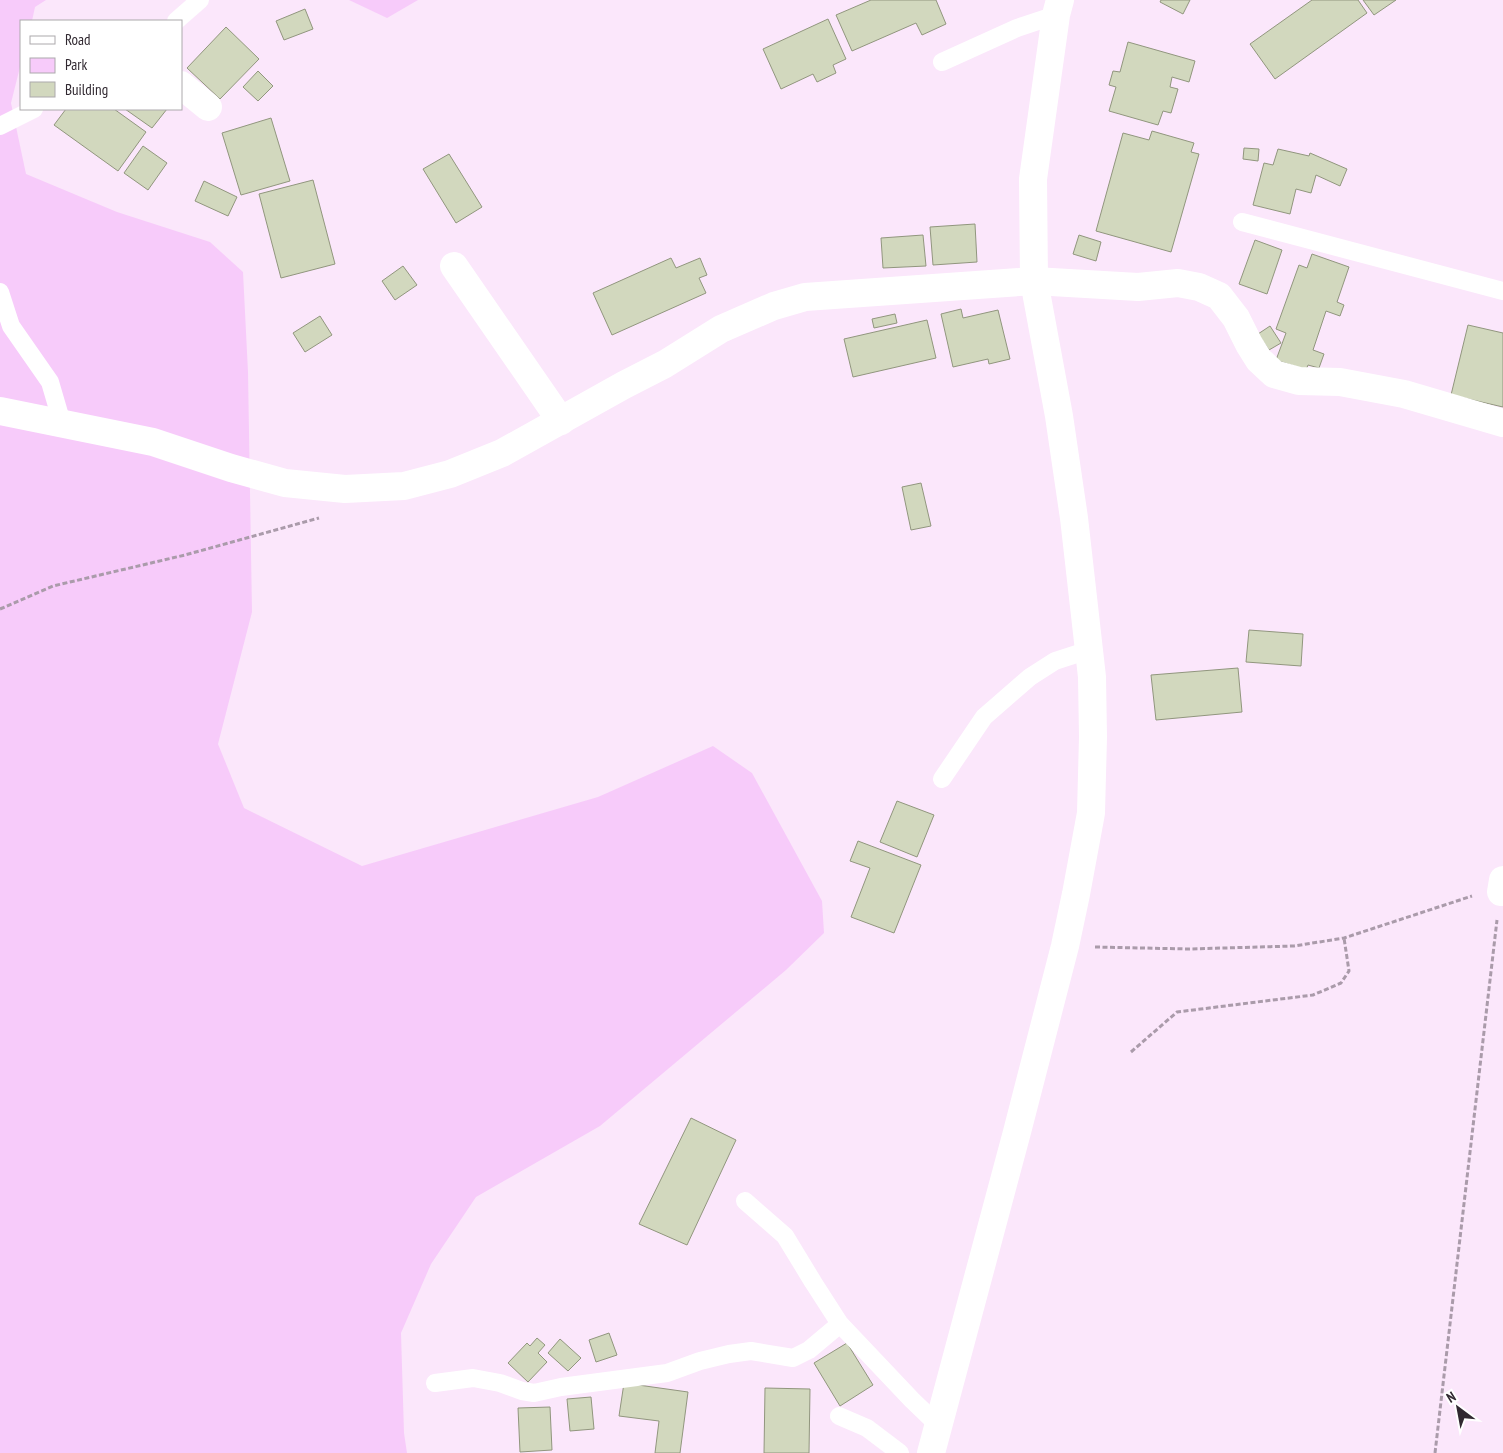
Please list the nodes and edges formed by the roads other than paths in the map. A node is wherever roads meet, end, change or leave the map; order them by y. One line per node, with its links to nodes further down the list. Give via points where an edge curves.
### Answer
1 (200, 0): 3 (lane)
2 (1058, 7): 4 (lane); 11 (street, via 1033,178)
3 (177, 20)
4 (942, 62)
5 (182, 86): 6 (street)
6 (208, 107)
7 (32, 110): 8 (lane)
8 (0, 126)
9 (1242, 222): 12 (lane)
10 (454, 266): 16 (street)
11 (1034, 281): 16 (street, via 805,297 774,306 721,329); 17 (street, via 1138,287 1178,283 1199,287 1219,296 1236,318 1259,360 1274,374 1299,381 1340,382 1404,394); 19 (street, via 1059,416)
12 (1503, 291)
13 (0, 292): 14 (lane)
14 (6, 332): 18 (lane, via 50,382)
15 (0, 411): 18 (street)
16 (561, 421): 18 (street, via 502,453 450,474 404,486 345,489 286,483 153,442)
17 (1503, 422)
18 (62, 423)
19 (1089, 650): 20 (lane, via 1055,661 1042,669 990,711); 25 (street, via 1093,711 1091,813 1076,894 1015,1141)
20 (942, 779)
21 (745, 1201): 22 (lane, via 785,1236)
22 (840, 1324): 23 (lane, via 809,1350 793,1358 751,1351 700,1361 667,1373 534,1393 472,1378); 25 (lane)
23 (434, 1383)
24 (839, 1416): 26 (lane, via 867,1428)
25 (938, 1425): 27 (street)
26 (900, 1453)
27 (930, 1453)

